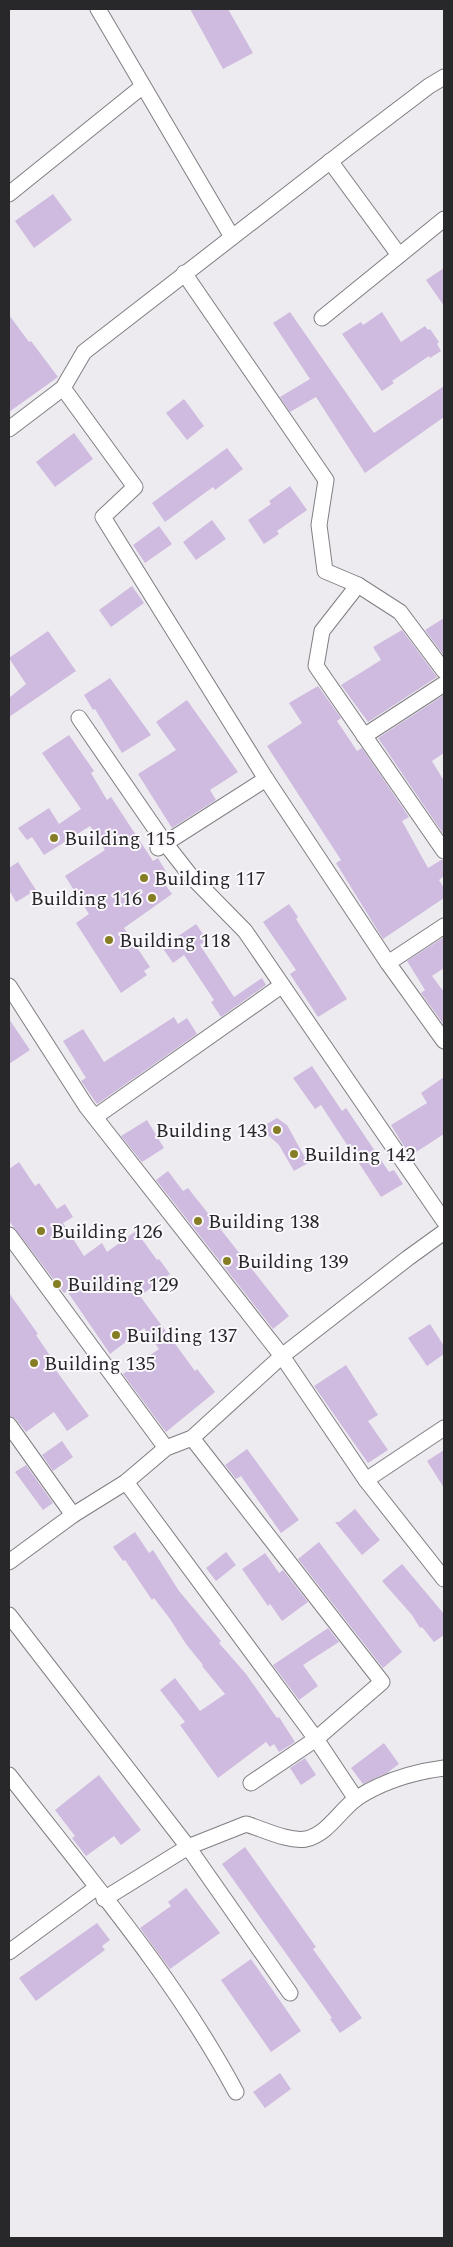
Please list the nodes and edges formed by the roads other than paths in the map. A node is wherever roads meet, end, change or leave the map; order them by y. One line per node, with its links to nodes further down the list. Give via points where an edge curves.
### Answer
1 (98, 9): 3 (street)
2 (444, 77): 4 (street)
3 (143, 86): 5 (street); 7 (street)
4 (330, 161): 7 (street); 8 (street)
5 (9, 194)
6 (444, 219): 8 (street)
7 (232, 237): 9 (street)
8 (399, 255): 10 (street)
9 (184, 273): 11 (street, via 84,352); 13 (street, via 326,480 319,525 325,571)
10 (322, 318)
11 (63, 388): 12 (street); 18 (street, via 135,486 103,517)
12 (9, 430)
13 (358, 585): 14 (street, via 400,612); 17 (street, via 322,631 316,666)
14 (444, 671)
15 (444, 684): 17 (street)
16 (79, 718): 19 (street)
17 (364, 736): 20 (street)
18 (266, 779): 19 (street); 22 (street)
19 (161, 846): 24 (street, via 245,931)
20 (444, 851)
21 (444, 926): 22 (street)
22 (388, 963): 25 (street)
23 (9, 986): 26 (street)
24 (281, 986): 26 (street); 27 (street)
25 (444, 1041)
26 (95, 1117): 30 (street)
27 (444, 1221)
28 (444, 1232): 30 (street)
29 (9, 1235): 34 (street)
30 (282, 1356): 33 (street); 35 (street)
31 (9, 1425): 37 (street)
32 (444, 1428): 35 (street)
33 (192, 1438): 34 (street); 41 (street, via 382,1682)
34 (166, 1448): 36 (street)
35 (366, 1480): 39 (street)
36 (126, 1482): 37 (street); 41 (street)
37 (73, 1515): 38 (street)
38 (9, 1562)
39 (444, 1579)
40 (9, 1614): 46 (street)
41 (316, 1739): 44 (street); 45 (street)
42 (444, 1768): 45 (street, via 383,1784)
43 (9, 1775): 47 (street)
44 (252, 1783)
45 (356, 1799): 46 (street, via 325,1830 306,1839 287,1837 246,1824)
46 (188, 1847): 47 (street); 49 (street)
47 (100, 1893): 48 (street); 50 (street, via 210,2044)
48 (9, 1952)
49 (290, 1994)
50 (236, 2092)

